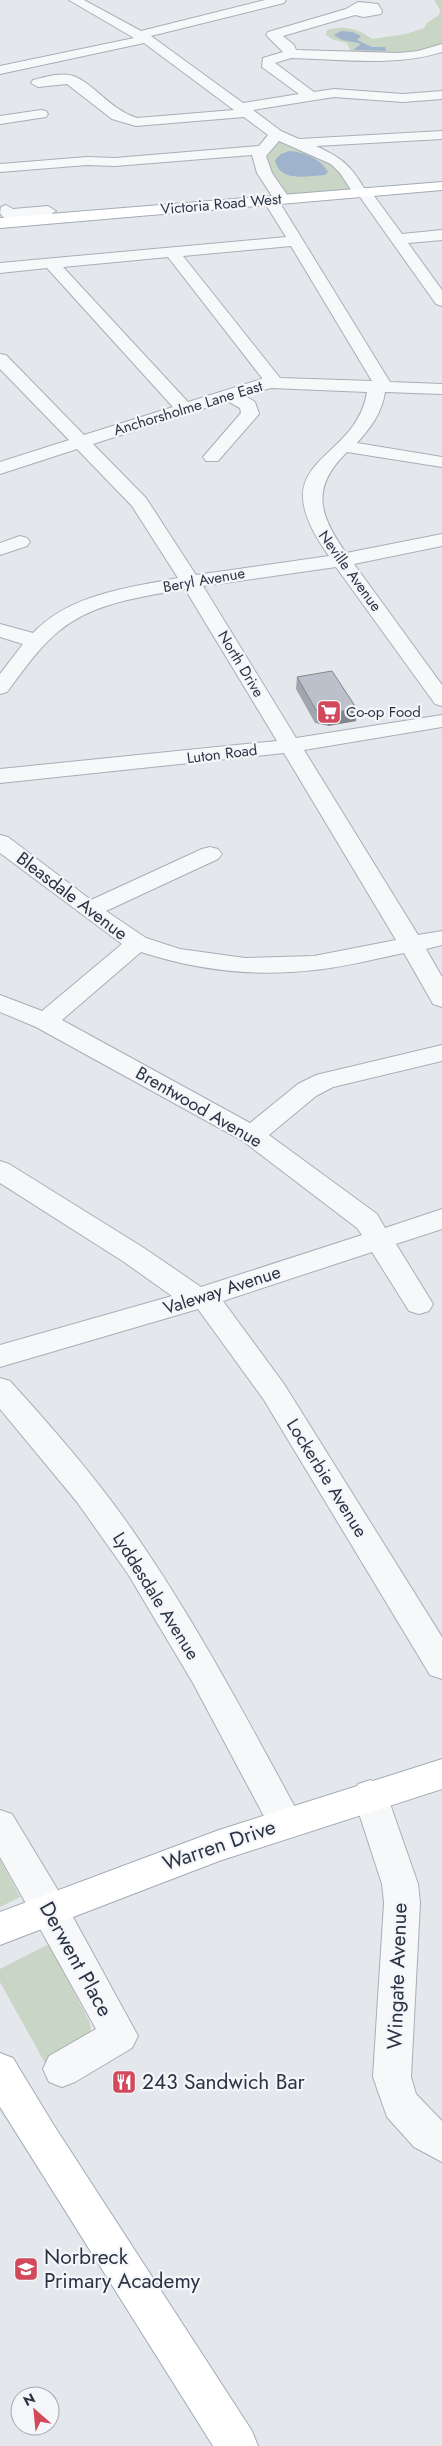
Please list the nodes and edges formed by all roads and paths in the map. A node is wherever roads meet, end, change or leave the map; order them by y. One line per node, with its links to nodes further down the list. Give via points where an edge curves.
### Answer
1 (74, 0): 4 (street)
2 (280, 0): 4 (street)
3 (352, 11): 6 (street, via 274,35 290,48)
4 (143, 37): 7 (street); 11 (street)
5 (442, 48): 6 (street, via 399,58)
6 (290, 54): 10 (street, via 268,61 268,67)
7 (0, 70)
8 (38, 83): 11 (street, via 71,80 113,114 129,121 147,122)
9 (442, 95): 10 (street, via 402,98 334,93)
10 (310, 96): 11 (street)
11 (243, 110): 14 (street)
12 (41, 114): 13 (street)
13 (0, 120)
14 (276, 134): 16 (street); 17 (street)
15 (442, 135): 16 (street)
16 (298, 143): 20 (street, via 342,165)
17 (263, 150): 18 (street); 21 (street, via 259,156 262,168)
18 (0, 168)
19 (442, 186): 20 (main road, Victoria Road West)
20 (362, 192): 21 (main road, Victoria Road West); 25 (street)
21 (277, 200): 22 (main road, Victoria Road West); 26 (street)
22 (49, 212): 23 (street)
23 (3, 216)
24 (442, 235): 25 (street)
25 (397, 239): 30 (street)
26 (296, 241): 27 (street); 33 (street, via 381,382)
27 (172, 252): 28 (street); 32 (street, via 272,378)
28 (51, 263): 29 (street); 36 (street)
29 (0, 268)
30 (442, 301)
31 (0, 359): 37 (street, North Drive)
32 (271, 383): 33 (street, Anchorsholme Lane East); 35 (street, Anchorsholme Lane East)
33 (379, 386): 34 (street, Anchorsholme Lane East); 38 (street, Neville Avenue, via 371,413)
34 (442, 389)
35 (228, 394): 36 (street, Anchorsholme Lane East); 39 (street, via 246,404 250,414)
36 (184, 408): 37 (street, Anchorsholme Lane East)
37 (81, 441): 41 (street, Anchorsholme Lane East); 46 (street, North Drive, via 139,502)
38 (343, 446): 40 (street); 45 (street, Neville Avenue, via 328,459 318,474 312,501 319,526)
39 (212, 449)
40 (442, 462)
41 (0, 468)
42 (442, 540): 45 (street, Beryl Avenue)
43 (20, 542): 44 (street)
44 (0, 549)
45 (342, 558): 46 (street, Beryl Avenue); 50 (street, Neville Avenue)
46 (191, 581): 48 (street, Beryl Avenue, via 116,596 86,606 60,620); 52 (street, North Drive)
47 (0, 630): 48 (street)
48 (36, 641): 49 (street, Beryl Avenue)
49 (0, 688)
50 (442, 700)
51 (442, 721): 52 (street, Luton Road)
52 (291, 745): 53 (street, Luton Road); 59 (street, North Drive)
53 (0, 776)
54 (0, 842): 56 (street, Bleasdale Avenue)
55 (210, 854): 56 (street)
56 (89, 910): 58 (street, Bleasdale Avenue)
57 (442, 938): 59 (street, Bleasdale Avenue)
58 (137, 943): 59 (street, Bleasdale Avenue, via 177,956 245,966 314,963); 62 (street)
59 (411, 944): 60 (street, North Drive)
60 (442, 999)
61 (0, 1003): 62 (street, Brentwood Avenue)
62 (45, 1021): 64 (street, Brentwood Avenue)
63 (442, 1053): 64 (street, via 325,1081 307,1090)
64 (252, 1134): 67 (street, Brentwood Avenue, via 367,1221)
65 (0, 1170): 68 (street, Lockerbie Avenue)
66 (442, 1219): 67 (street, Valeway Avenue)
67 (378, 1239): 68 (street, Valeway Avenue); 69 (street, Brentwood Avenue)
68 (201, 1298): 70 (street, Valeway Avenue); 72 (street, Lockerbie Avenue, via 274,1392)
69 (419, 1304)
70 (0, 1356)
71 (0, 1389): 75 (street, Lyddesdale Avenue, via 46,1440 116,1531 200,1665)
72 (442, 1665)
73 (442, 1774): 74 (main road, Warren Drive)
74 (370, 1795): 75 (main road, Warren Drive); 81 (street, Wingate Avenue, via 400,1884 402,1903 392,2077 400,2104 428,2134)
75 (285, 1822): 77 (main road, Warren Drive)
76 (0, 1825): 77 (street, Derwent Place)
77 (49, 1908): 78 (main road, Warren Drive); 79 (street, Derwent Place, via 119,2036)
78 (0, 1929)
79 (62, 2069)
80 (0, 2071): 82 (main road)
81 (442, 2143)
82 (237, 2446)

